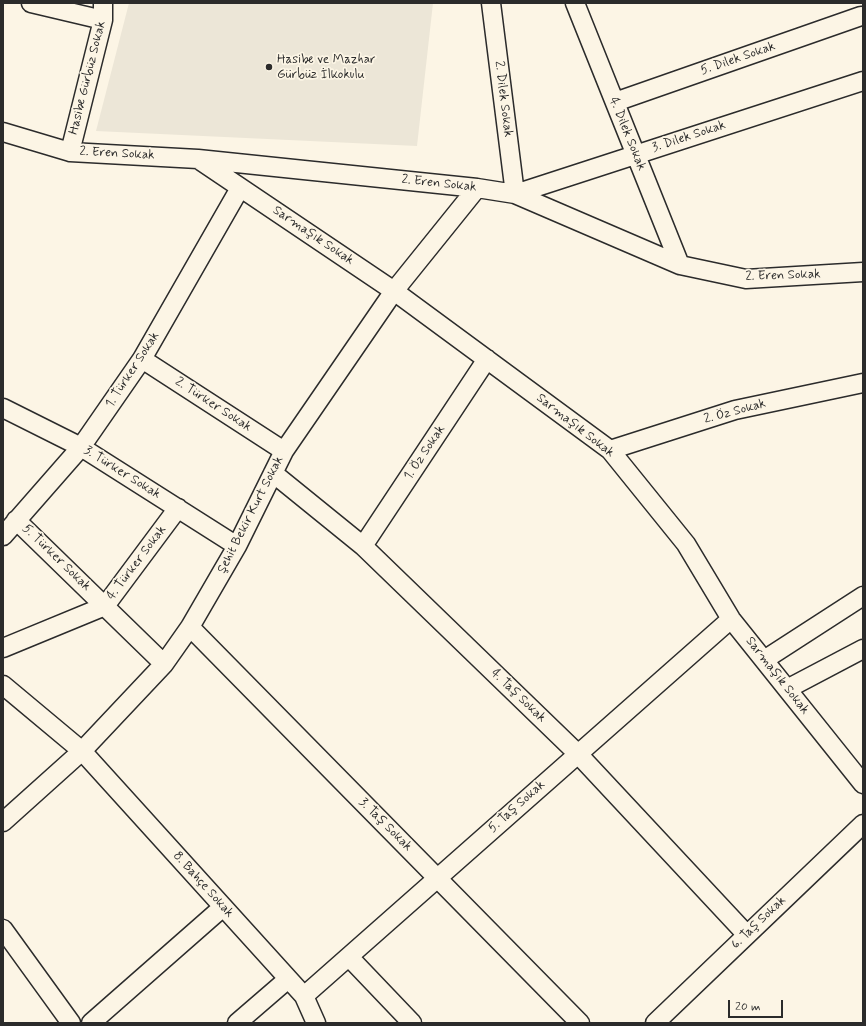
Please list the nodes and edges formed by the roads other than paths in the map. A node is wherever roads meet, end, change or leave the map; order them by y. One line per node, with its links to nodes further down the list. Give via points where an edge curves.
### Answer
1 (32, 3): 4 (street)
2 (491, 3): 14 (street, 2. Dilek Sokak)
3 (575, 3): 7 (street, 4. Dilek Sokak)
4 (103, 11): 9 (street, Hasibe Gürbüz Sokak)
5 (860, 15): 7 (street, 5. Dilek Sokak)
6 (863, 81): 10 (street, 3. Dilek Sokak)
7 (615, 102): 10 (street, 4. Dilek Sokak)
8 (3, 132): 9 (street, 2. Eren Sokak)
9 (70, 152): 11 (street, 2. Eren Sokak)
10 (636, 155): 14 (street, 3. Dilek Sokak); 15 (street, 4. Dilek Sokak)
11 (198, 159): 12 (street, Sarmaşık Sokak); 13 (street, 2. Eren Sokak)
12 (240, 188): 17 (street, Sarmaşık Sokak); 18 (street, 1. Türker Sokak)
13 (477, 188): 14 (street, 2. Eren Sokak); 17 (street, Şehit Bekir Kurt Sokak)
14 (515, 194): 15 (street, 2. Eren Sokak)
15 (680, 265): 16 (street, 2. Eren Sokak, via 746,279)
16 (863, 272)
17 (394, 291): 19 (street, Sarmaşık Sokak); 24 (street, Şehit Bekir Kurt Sokak)
18 (142, 359): 22 (street, 1. Türker Sokak); 24 (street, 2. Türker Sokak)
19 (487, 359): 23 (street, Sarmaşık Sokak); 30 (street, 1. Öz Sokak)
20 (863, 383): 23 (street, 2. Öz Sokak, via 735,410)
21 (3, 408): 22 (street, 3. Türker Sokak)
22 (81, 447): 26 (street, 3. Türker Sokak); 27 (street, 1. Türker Sokak)
23 (610, 450): 33 (street, Sarmaşık Sokak, via 686,544)
24 (284, 451): 25 (street, Şehit Bekir Kurt Sokak)
25 (273, 473): 29 (street, Şehit Bekir Kurt Sokak); 30 (street, 4. Taş Sokak)
26 (178, 508): 29 (street, 3. Türker Sokak); 32 (street, 4. Türker Sokak)
27 (16, 520): 28 (street, 1. Türker Sokak); 32 (street, 5. Türker Sokak)
28 (3, 536)
29 (237, 546): 34 (street, Şehit Bekir Kurt Sokak)
30 (363, 546): 42 (street, 4. Taş Sokak)
31 (863, 596): 37 (street)
32 (104, 606): 35 (street, 4. Türker Sokak); 38 (street, 5. Türker Sokak)
33 (731, 618): 37 (street, Sarmaşık Sokak); 42 (street, 5. Taş Sokak)
34 (190, 627): 38 (street, Şehit Bekir Kurt Sokak); 47 (street, 3. Taş Sokak)
35 (3, 648)
36 (863, 649): 40 (street)
37 (764, 660): 40 (street, Sarmaşık Sokak)
38 (164, 664): 41 (street, Şehit Bekir Kurt Sokak)
39 (3, 685): 41 (street, 8. Bahçe Sokak)
40 (787, 689): 43 (street, Sarmaşık Sokak)
41 (82, 751): 45 (street, Şehit Bekir Kurt Sokak); 48 (street, 8. Bahçe Sokak)
42 (578, 754): 47 (street, 5. Taş Sokak); 50 (street, 4. Taş Sokak)
43 (857, 764): 44 (street, Sarmaşık Sokak)
44 (863, 784)
45 (3, 822)
46 (863, 824): 50 (street, 6. Taş Sokak)
47 (437, 878): 51 (street, 5. Taş Sokak); 59 (street, 3. Taş Sokak)
48 (223, 907): 52 (street, 8. Bahçe Sokak); 55 (street)
49 (3, 929): 54 (street)
50 (747, 935): 60 (street, 6. Taş Sokak)
51 (349, 956): 53 (street, 5. Taş Sokak); 58 (street)
52 (288, 979): 53 (street, 8. Bahçe Sokak); 56 (street)
53 (304, 996): 57 (street, 8. Bahçe Sokak)
54 (71, 1023)
55 (91, 1023)
56 (238, 1023)
57 (316, 1023)
58 (412, 1023)
59 (580, 1023)
60 (656, 1023)

